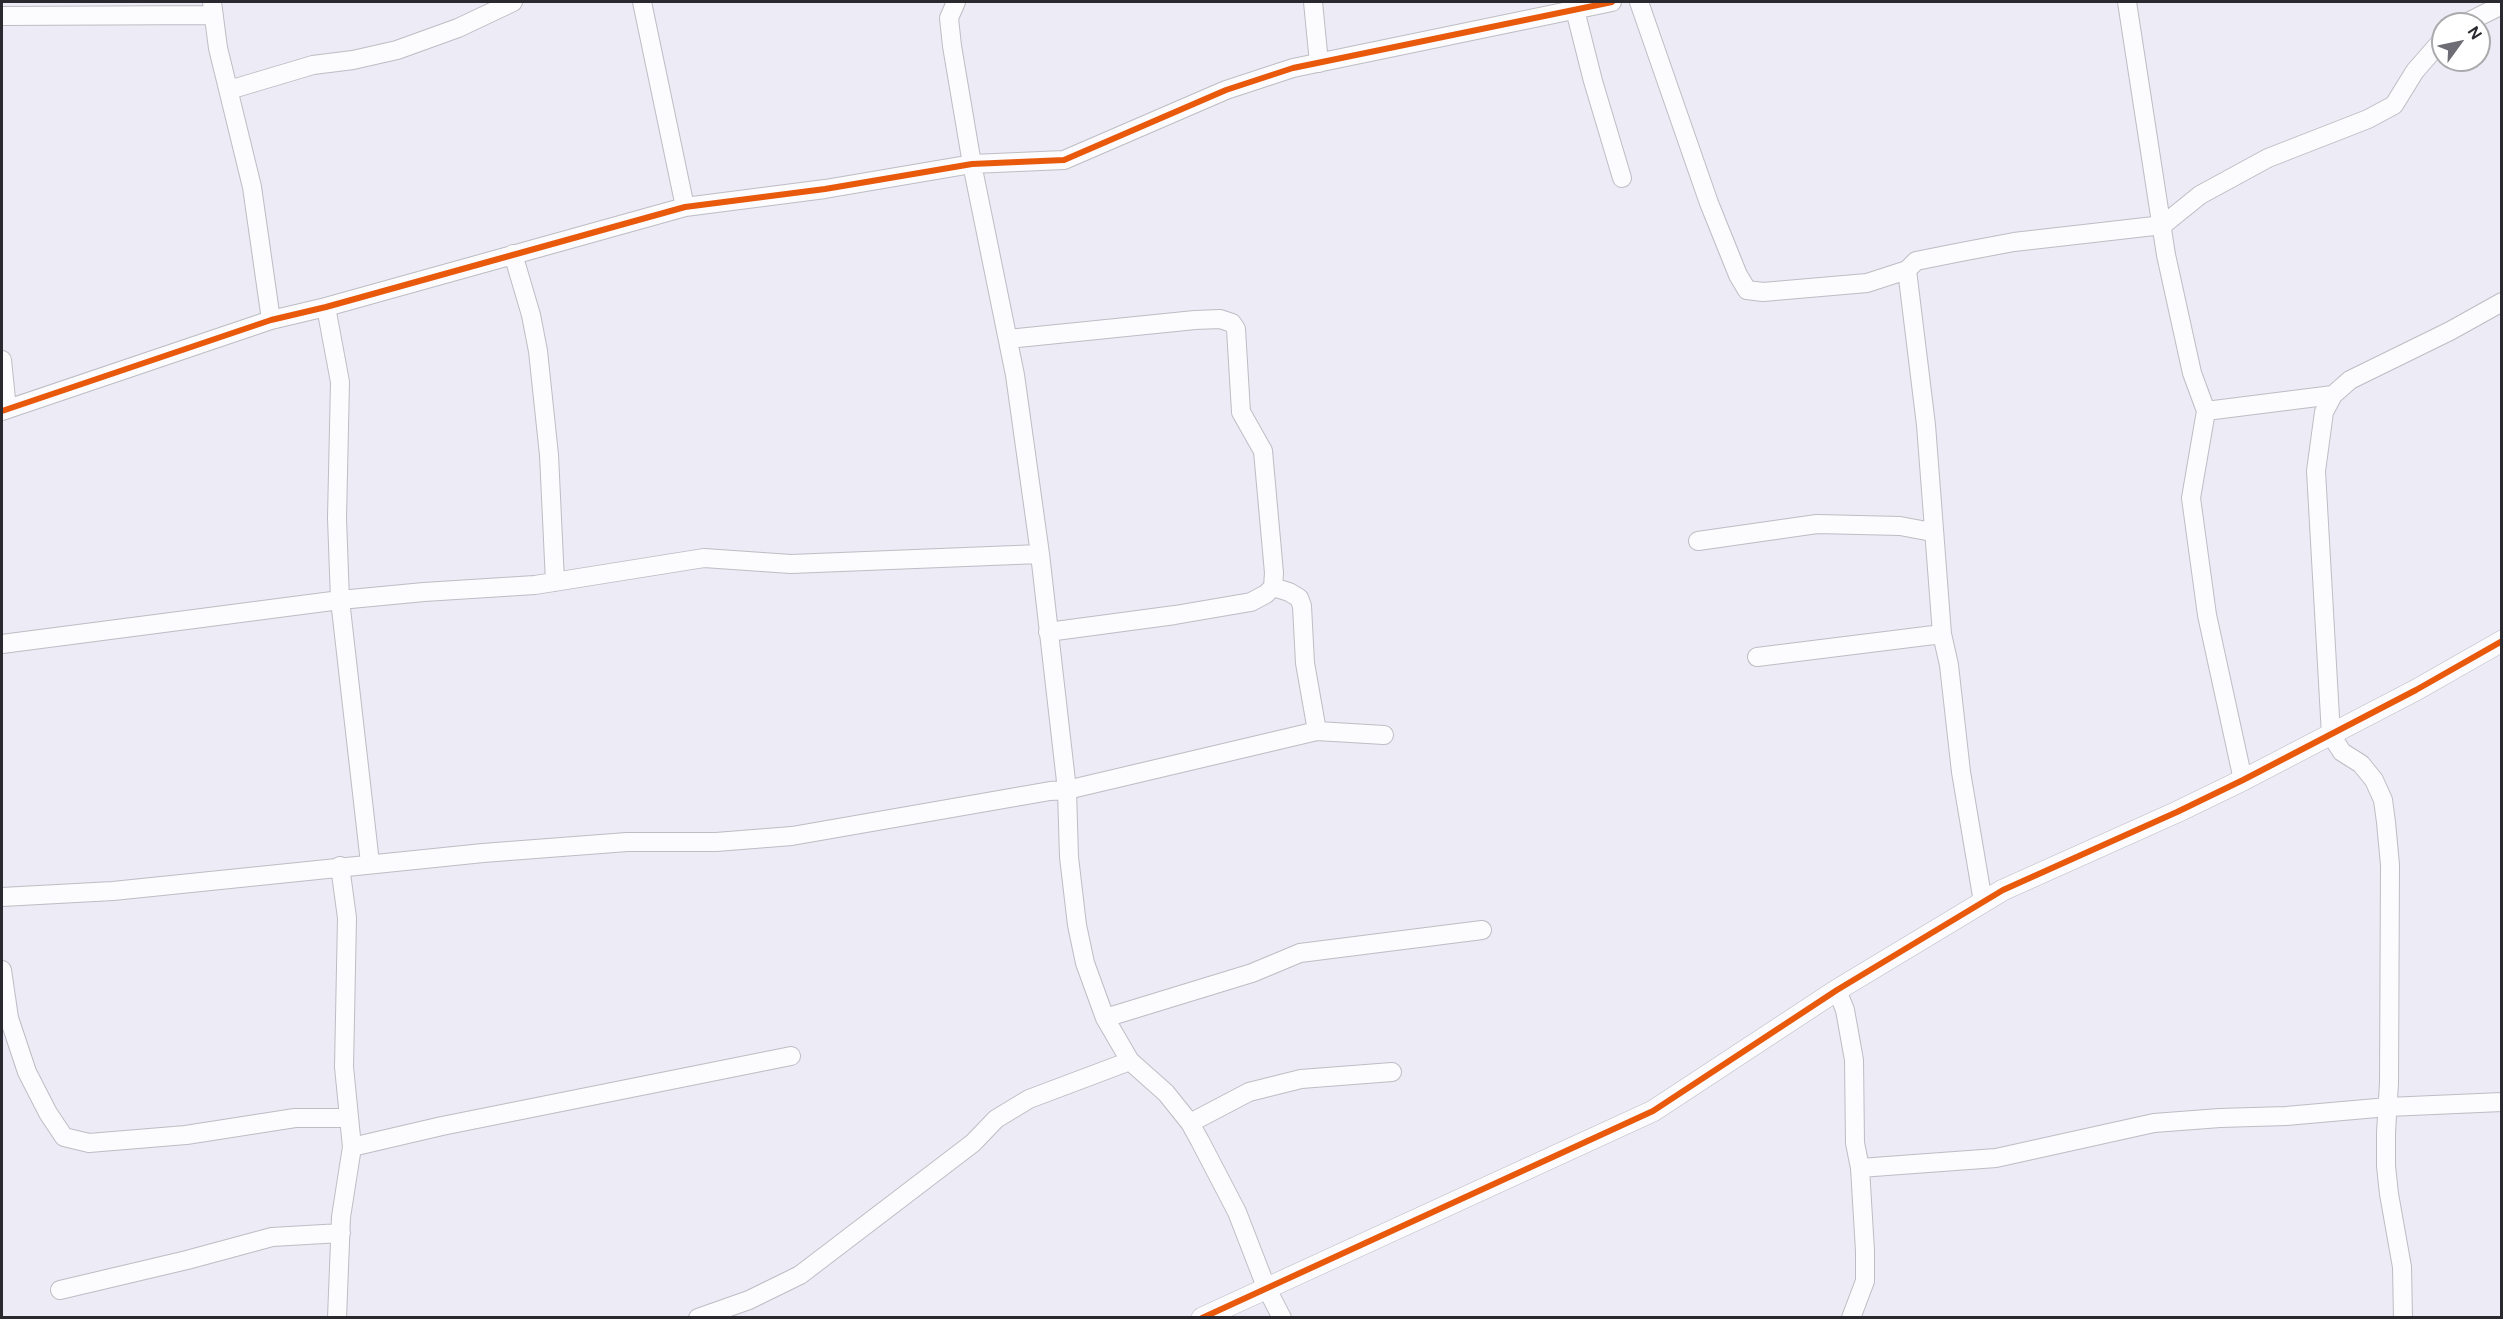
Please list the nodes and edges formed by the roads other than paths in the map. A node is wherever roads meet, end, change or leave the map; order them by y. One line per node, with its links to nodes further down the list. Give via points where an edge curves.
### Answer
1 (513, 2): 15 (street, via 397,50 313,65)
2 (642, 2): 18 (street)
3 (956, 2): 16 (street, via 949,18)
4 (1313, 2): 14 (street)
5 (1612, 2): 9 (street)
6 (1639, 2): 21 (street, via 1709,203 1747,290 1867,283)
7 (2127, 2): 19 (street)
8 (2502, 5): 11 (street)
9 (1575, 6): 14 (street); 17 (street)
10 (213, 8): 12 (street); 15 (street)
11 (2488, 12)
12 (2, 16)
13 (2431, 53): 19 (street, via 2394,105 2268,158 2200,195)
14 (1319, 63): 16 (street, via 1226,90 1064,160)
15 (229, 90): 24 (street, via 252,187)
16 (972, 164): 18 (street); 25 (street)
17 (1622, 178)
18 (685, 207): 20 (street)
19 (2163, 225): 21 (street, via 2014,242 1916,261); 29 (street, via 2192,373)
20 (513, 254): 23 (street); 33 (street, via 538,351 549,455)
21 (1907, 270): 30 (street, via 1926,425)
22 (2502, 302): 27 (street, via 2350,380)
23 (326, 307): 24 (street); 35 (street, via 340,382)
24 (271, 320): 28 (street)
25 (1008, 339): 32 (street); 34 (street, via 1195,320 1220,319 1232,323 1236,329 1241,412 1263,451 1271,513)
26 (2, 360): 28 (street)
27 (2333, 395): 29 (street); 43 (street, via 2324,412 2316,471)
28 (4, 410)
29 (2206, 411): 44 (street, via 2191,498 2207,615)
30 (1932, 532): 31 (street, via 1900,526 1817,524); 37 (street)
31 (1698, 540)
32 (1040, 554): 33 (street, via 791,564 704,558); 36 (street)
33 (555, 582): 35 (street)
34 (1273, 587): 36 (street, via 1251,602); 41 (street, via 1299,598 1302,606 1305,663)
35 (340, 600): 39 (street); 46 (street)
36 (1048, 632): 45 (street)
37 (1942, 634): 40 (street); 49 (street)
38 (2502, 641): 43 (street)
39 (2, 644)
40 (1757, 657)
41 (1317, 731): 42 (street); 45 (street)
42 (1384, 735)
43 (2331, 735): 44 (street); 58 (street, via 2342,752 2361,764 2383,800 2390,865)
44 (2243, 780): 49 (street)
45 (1067, 790): 46 (street, via 792,836 716,842 627,842); 53 (street, via 1077,925 1085,963)
46 (370, 863): 47 (street)
47 (340, 866): 48 (street, via 113,891); 59 (street, via 347,918)
48 (2, 897)
49 (1983, 902): 52 (street)
50 (1482, 930): 53 (street, via 1300,953 1252,973)
51 (2, 970): 59 (street, via 9,1018 27,1072 64,1137 89,1143 186,1135 295,1118)
52 (1837, 990): 62 (street, via 1845,1010 1854,1060 1854,1143); 64 (street, via 1653,1111)
53 (1105, 1018): 55 (street)
54 (791, 1056): 61 (street)
55 (1130, 1061): 60 (street, via 1166,1093); 67 (street, via 1029,1099 996,1119 973,1143 800,1275 749,1300)
56 (1392, 1072): 60 (street, via 1302,1079 1249,1092)
57 (2502, 1102): 58 (street)
58 (2388, 1107): 62 (street, via 2154,1124 1996,1158); 71 (street, via 2387,1175 2402,1267)
59 (347, 1119): 61 (street)
60 (1190, 1123): 64 (street, via 1237,1212)
61 (352, 1147): 63 (street)
62 (1860, 1168): 70 (street, via 1865,1281)
63 (340, 1233): 65 (street, via 272,1237); 66 (street)
64 (1266, 1287): 68 (street); 69 (street)
65 (60, 1290)
66 (337, 1317)
67 (698, 1317)
68 (1202, 1317)
69 (1282, 1317)
70 (1851, 1317)
71 (2403, 1317)

